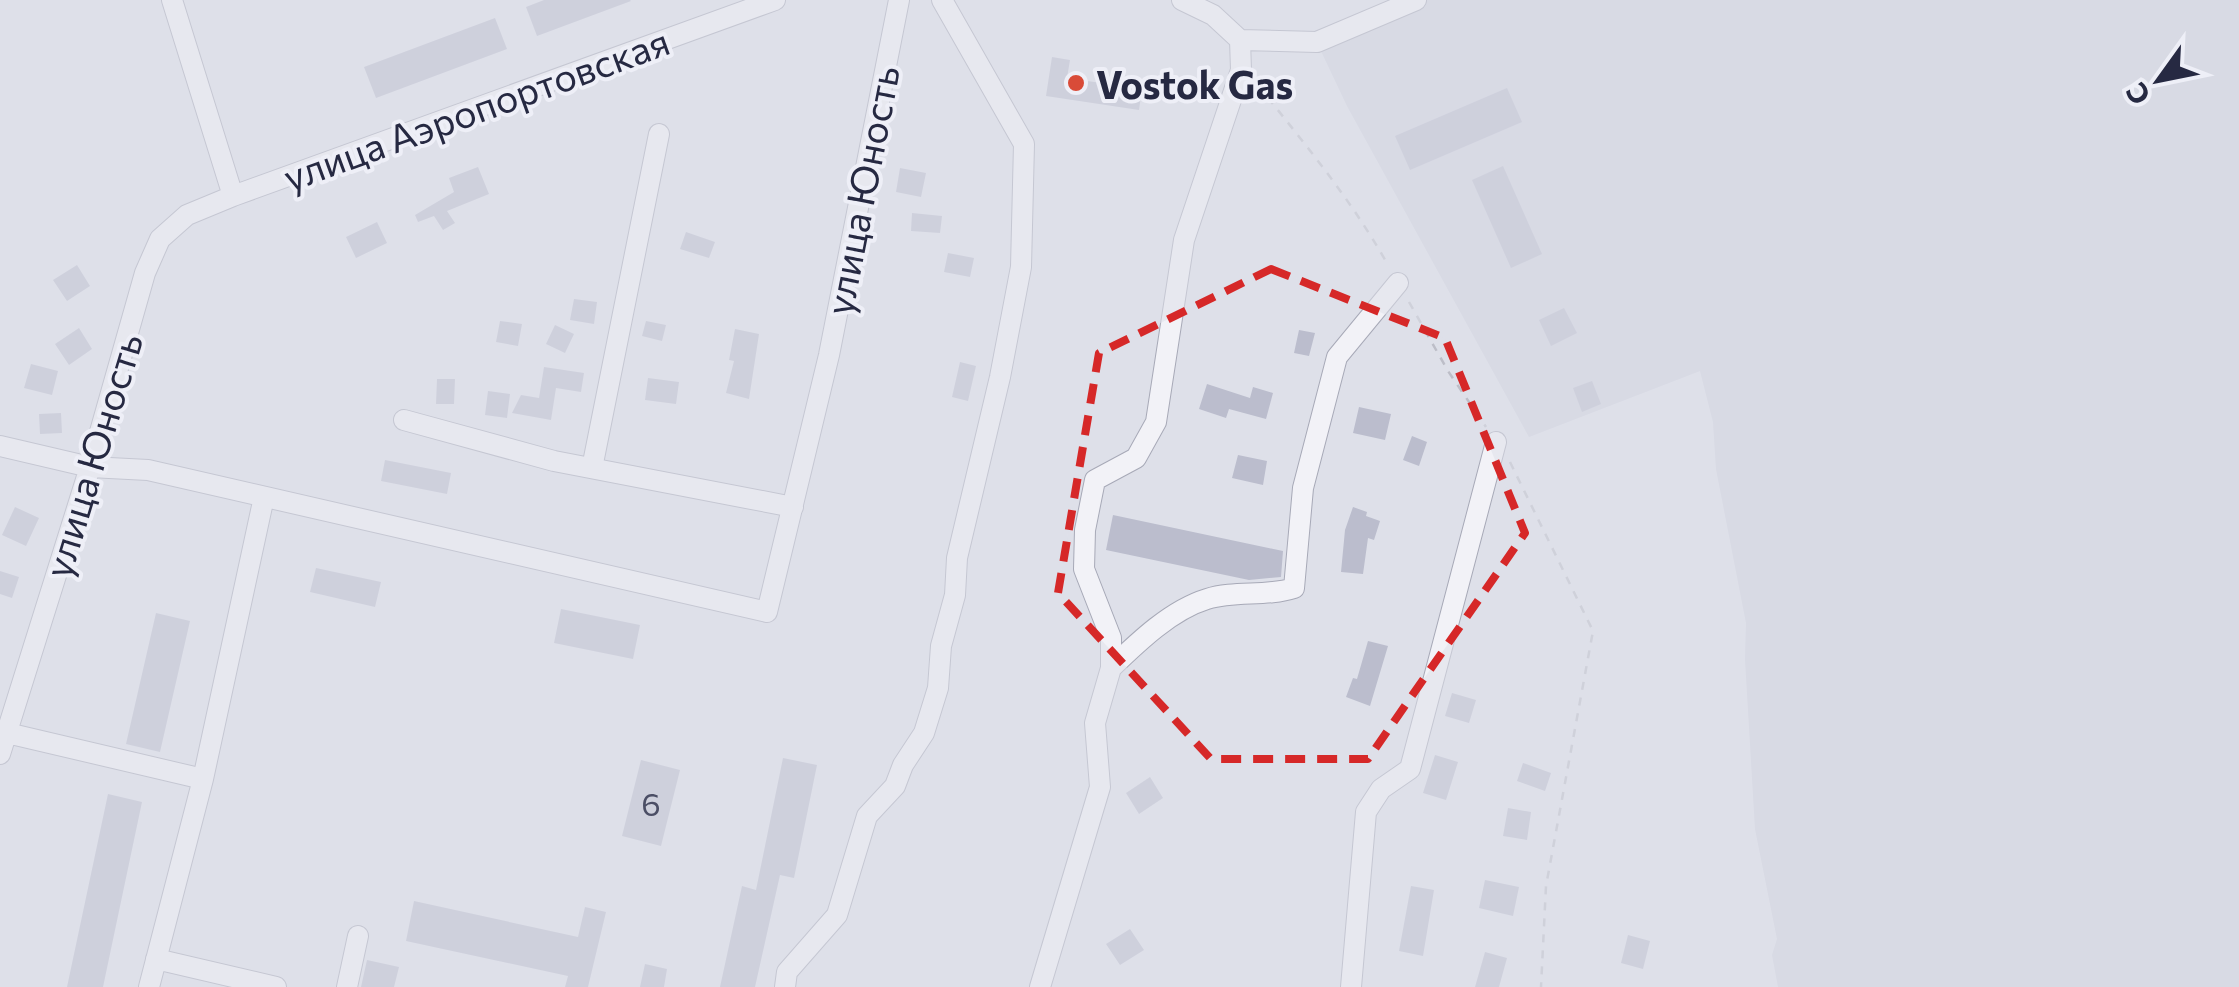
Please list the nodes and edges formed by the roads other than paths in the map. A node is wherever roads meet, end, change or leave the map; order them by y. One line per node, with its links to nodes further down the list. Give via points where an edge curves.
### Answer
1 (172, 0): 9 (street)
2 (775, 0): 9 (street, улица Аэропортовская)
3 (898, 0): 17 (street, улица Юность)
4 (942, 0): 27 (street, via 1024,144 1021,267 924,733 896,786 867,816 837,915 787,972)
5 (1182, 0): 7 (street, via 1213,15)
6 (1416, 0): 7 (street, via 1317,42)
7 (1240, 40): 18 (street, via 1242,70 1184,240 1156,422 1136,458 1095,480 1084,569 1111,638)
8 (659, 134): 15 (street)
9 (234, 196): 14 (street, улица Юность, via 187,216 160,239)
10 (1398, 283): 18 (street, via 1337,357 1303,488 1294,588 1208,598 1152,629)
11 (404, 420): 15 (street)
12 (1496, 442): 29 (street, via 1410,769 1380,789 1366,812)
13 (4, 452): 14 (street)
14 (90, 467): 16 (street, via 148,470); 19 (street, улица Юность)
15 (592, 468): 17 (street)
16 (264, 498): 17 (street, улица Юность, via 767,612); 21 (street)
17 (795, 502)
18 (1111, 668): 28 (street, via 1095,723 1100,787)
19 (7, 734): 20 (street, улица Юность); 21 (street)
20 (0, 754)
21 (203, 780): 23 (street)
22 (358, 936): 26 (street)
23 (156, 959): 24 (street); 25 (street)
24 (149, 987)
25 (276, 987)
26 (347, 987)
27 (786, 987)
28 (1040, 987)
29 (1351, 987)

